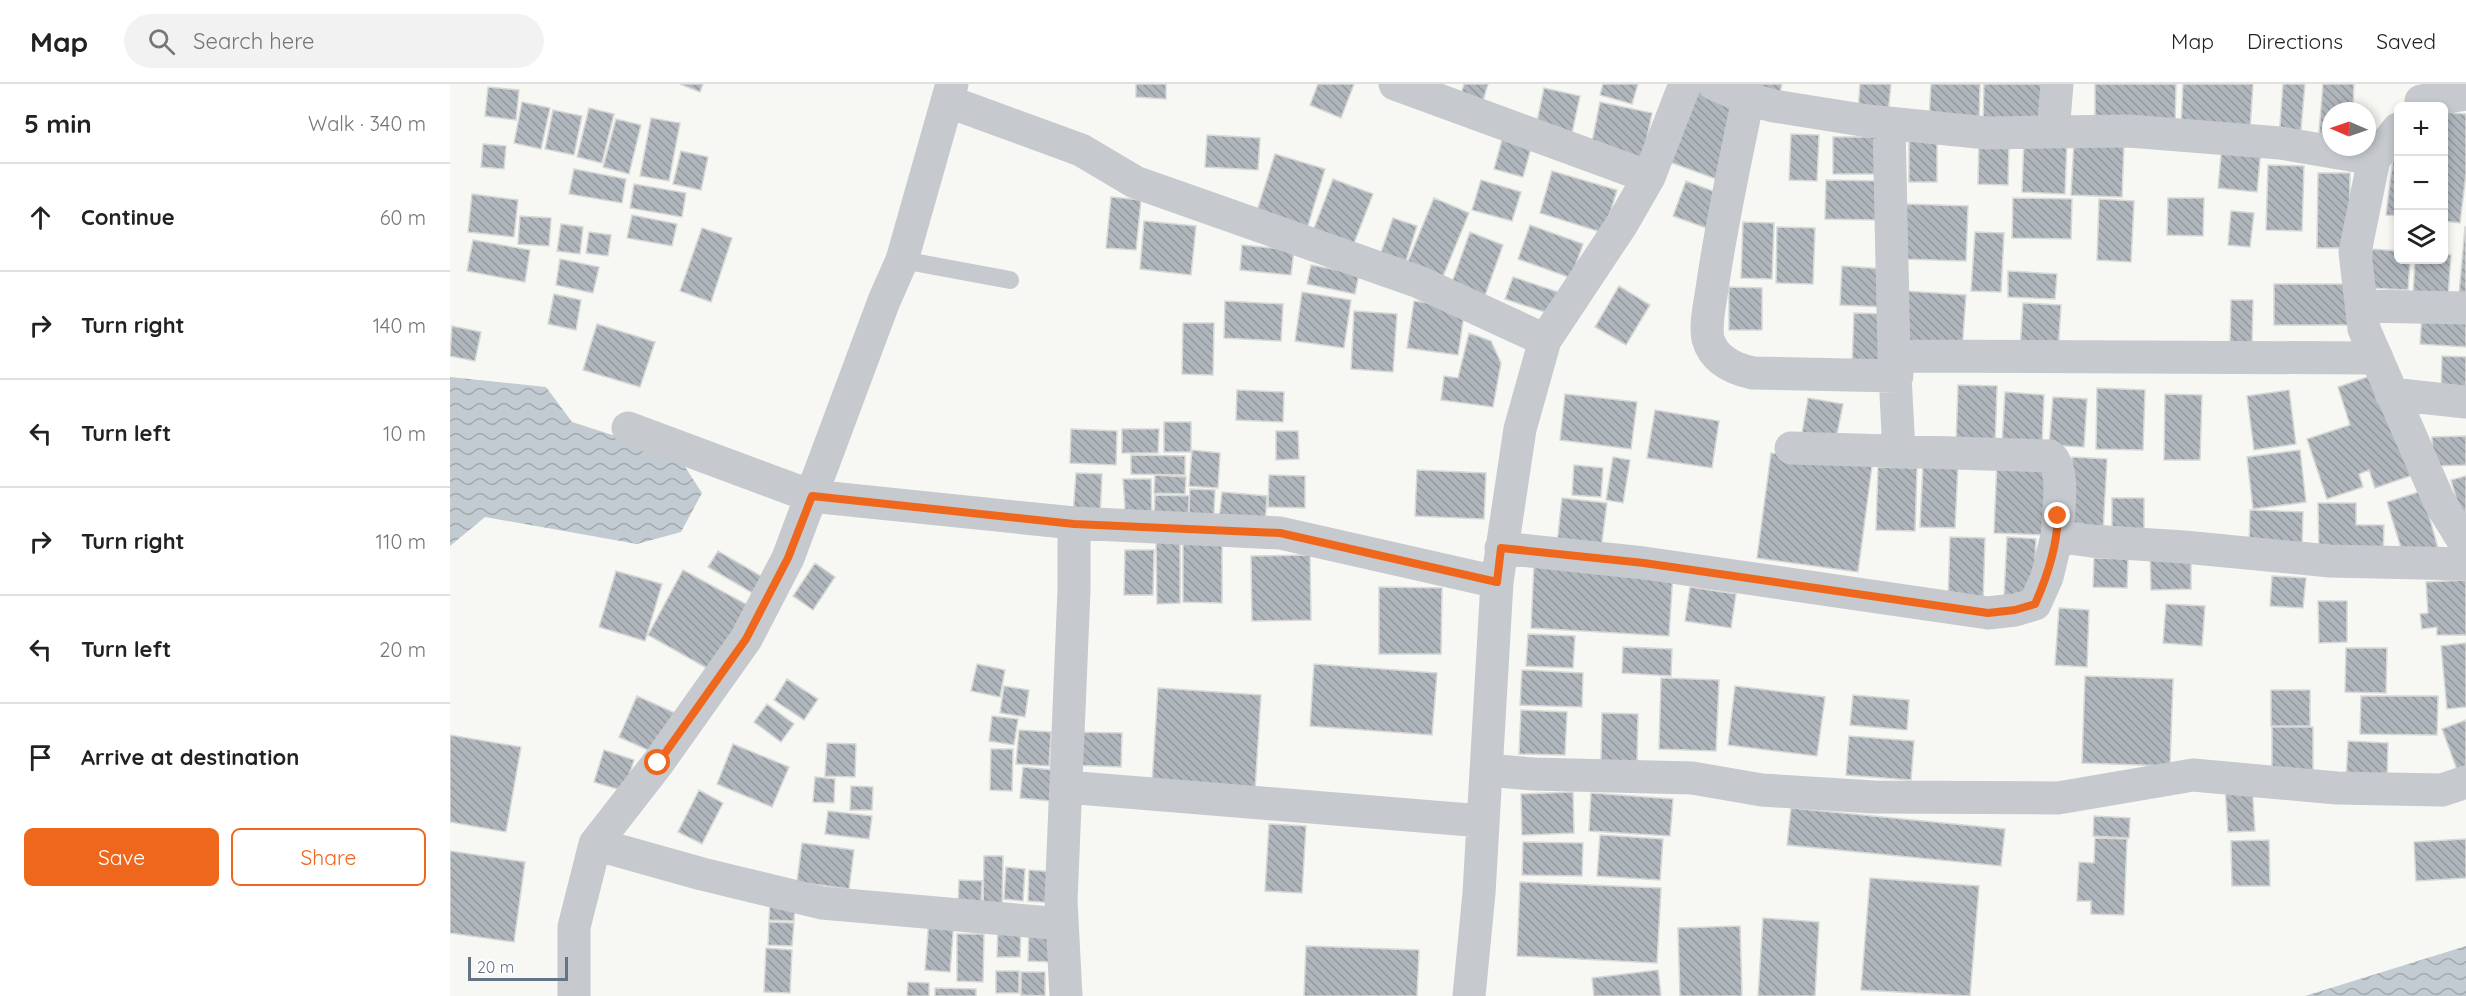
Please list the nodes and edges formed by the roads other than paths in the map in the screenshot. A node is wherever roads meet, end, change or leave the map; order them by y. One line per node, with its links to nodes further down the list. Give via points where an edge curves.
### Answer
1 (1395, 84): 13 (street)
2 (1685, 84): 13 (street)
3 (1714, 84): 8 (street)
4 (2057, 84): 10 (street)
5 (950, 92): 14 (street); 18 (street, via 1081,150 1135,182 1419,282)
6 (2466, 94): 7 (street)
7 (2418, 97)
8 (1748, 99): 9 (street); 20 (street, via 1718,246 1708,339 1718,356 1732,368 1753,373)
9 (1889, 124): 10 (street, via 1987,133); 20 (street)
10 (2054, 132): 12 (street, via 2129,131 2280,143)
11 (2394, 134): 12 (street)
12 (2374, 159): 16 (street, via 2355,252)
13 (1649, 177): 18 (street)
14 (902, 260): 15 (lane); 26 (street)
15 (1010, 280)
16 (2362, 306): 17 (street); 19 (street, via 2364,329)
17 (2466, 308)
18 (1545, 340): 30 (street, via 1520,429)
19 (2377, 358): 20 (street); 21 (street)
20 (1896, 366): 25 (street)
21 (2391, 394): 22 (street); 29 (street, via 2439,501)
22 (2466, 402)
23 (628, 428): 26 (street)
24 (1791, 448): 25 (street)
25 (1899, 452): 28 (street, via 2050,456 2059,475)
26 (812, 496): 27 (street); 37 (street, via 788,558 746,639)
27 (1074, 524): 32 (street, via 1280,533); 35 (street)
28 (2057, 536): 30 (street, via 2047,577 2035,604 1988,613 1644,563); 31 (street, via 2330,561)
29 (2466, 545)
30 (1501, 548): 32 (street)
31 (2466, 564)
32 (1497, 582): 33 (street)
33 (1486, 770): 34 (street, via 1692,778 1762,790 1873,797 2058,798 2193,775 2337,788 2442,790); 36 (street)
34 (2466, 782)
35 (1066, 787): 36 (street); 38 (street)
36 (1482, 821): 41 (street)
37 (595, 844): 38 (street, via 822,903); 39 (street, via 574,927)
38 (1062, 924): 40 (street)
39 (574, 996)
40 (1066, 996)
41 (1469, 996)

